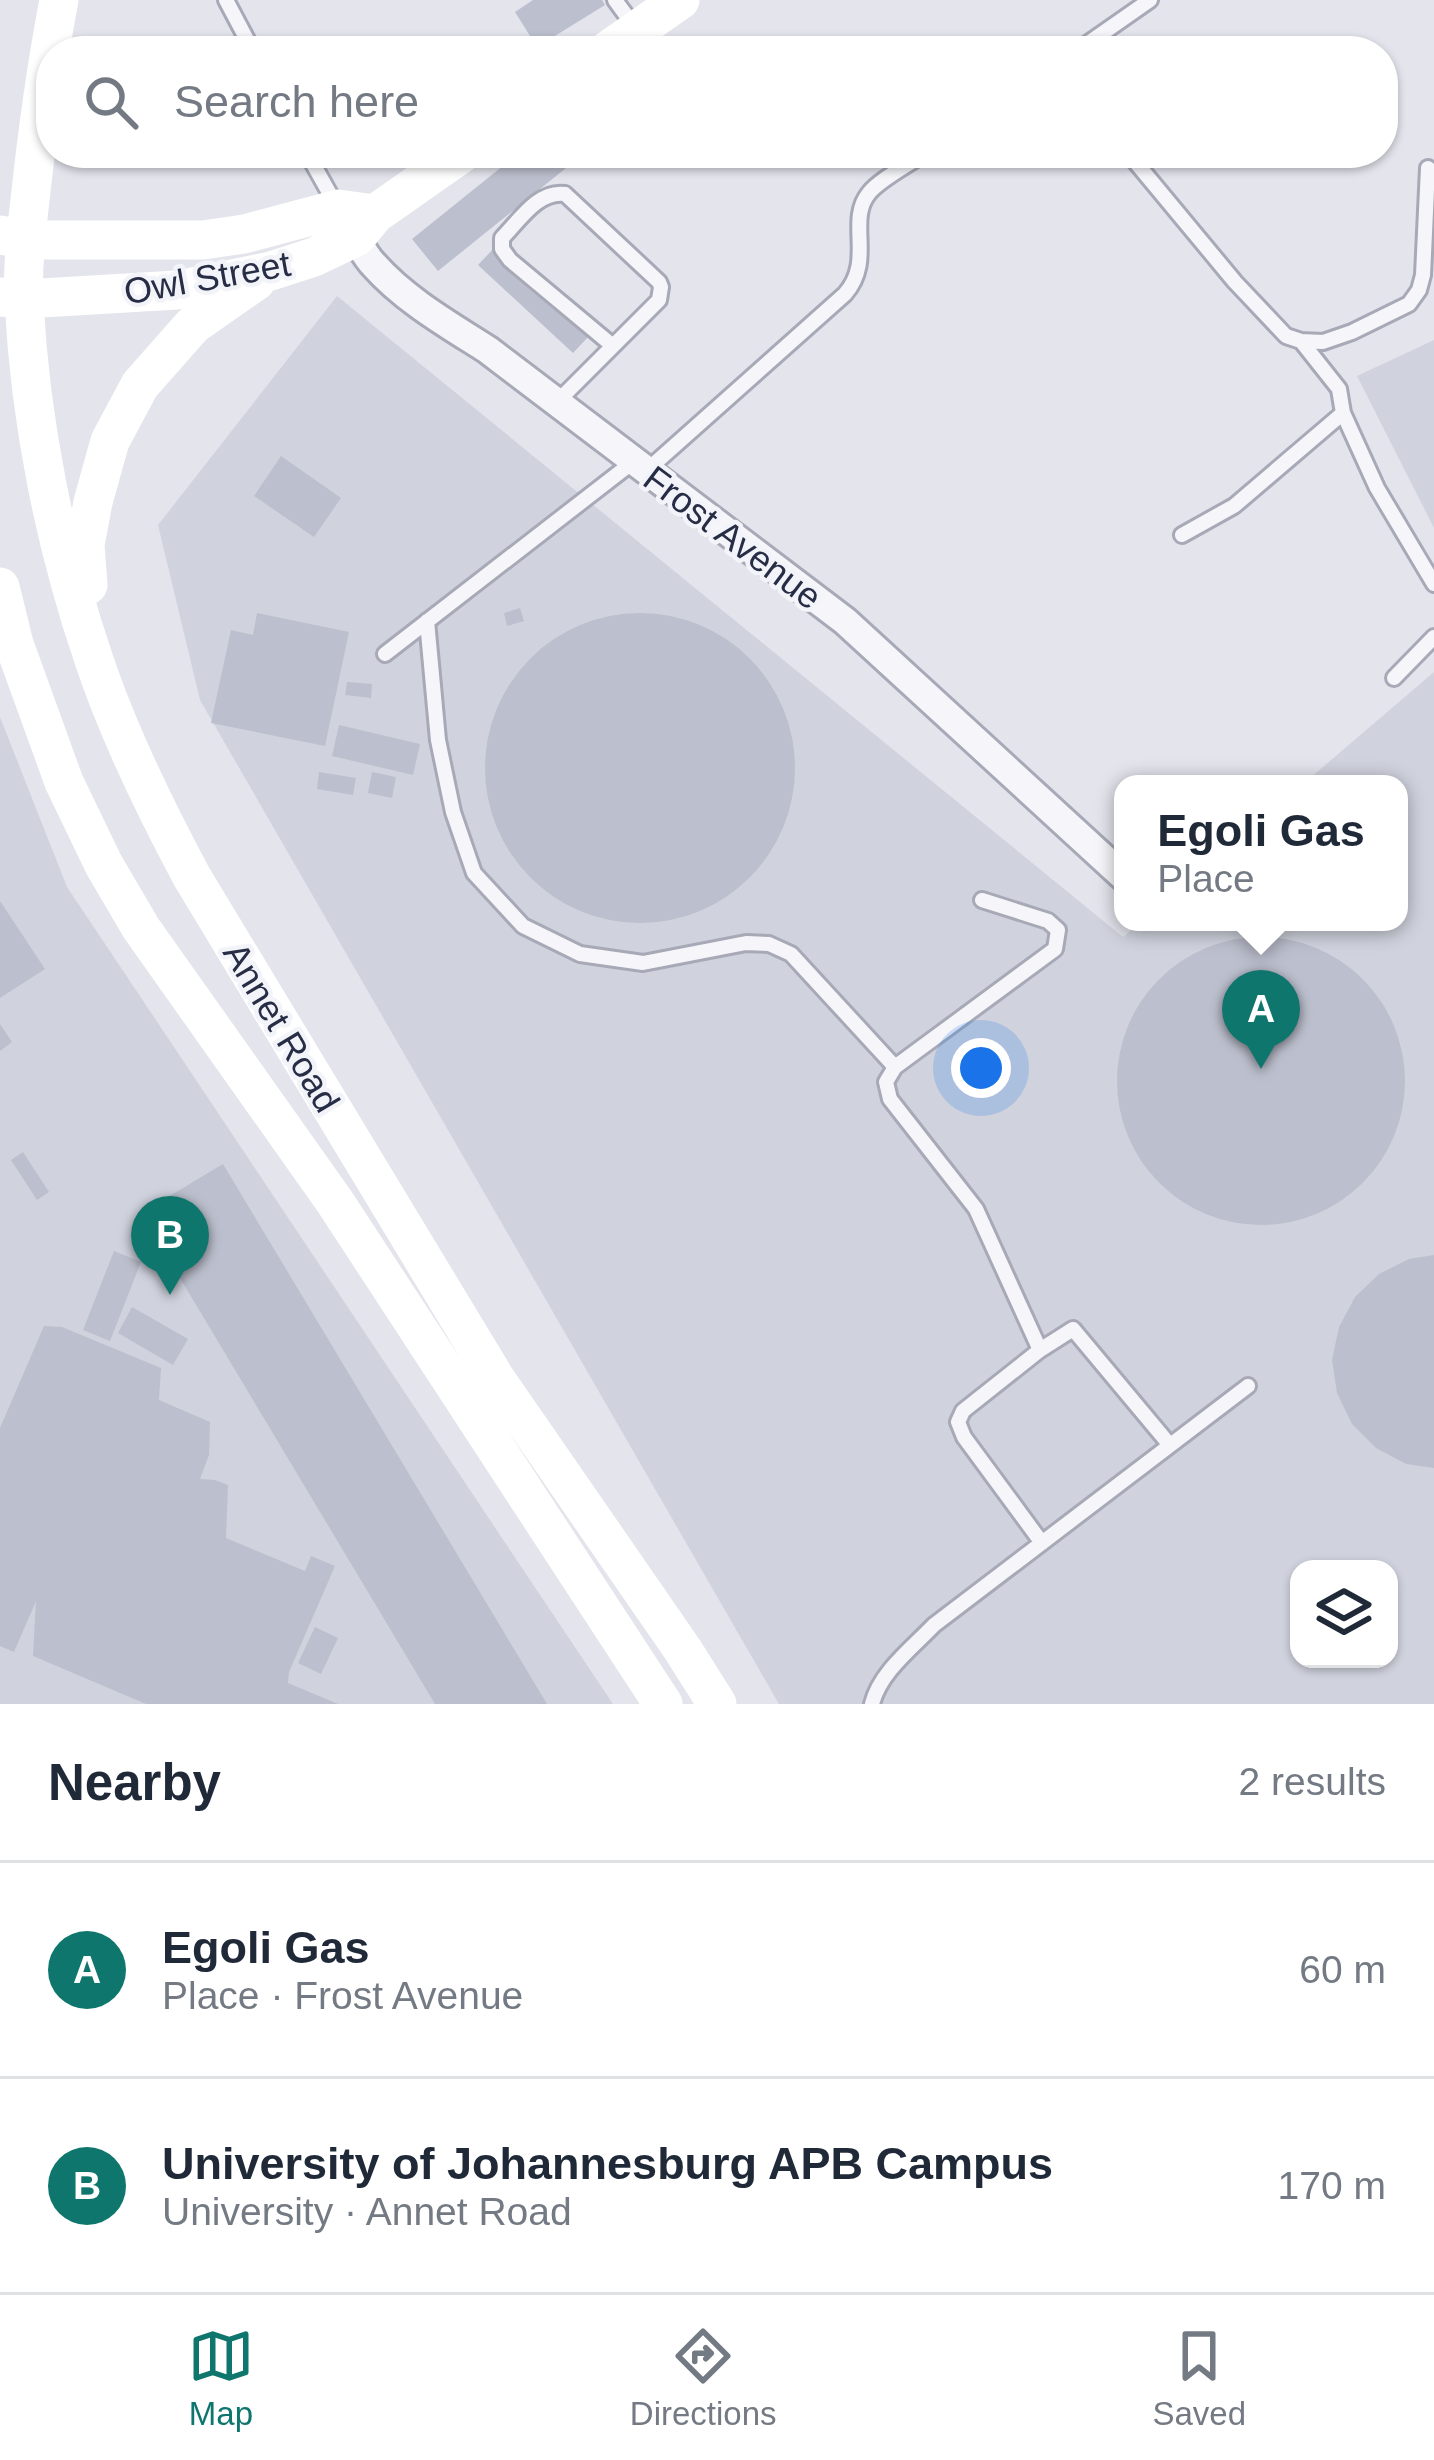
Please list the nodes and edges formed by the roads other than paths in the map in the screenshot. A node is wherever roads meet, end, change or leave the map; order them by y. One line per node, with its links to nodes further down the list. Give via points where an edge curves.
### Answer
1 (58, 0): 6 (main road, Annet Road)
2 (226, 0): 7 (lane)
3 (680, 0): 5 (main road)
4 (1150, 0): 8 (lane)
5 (620, 27)
6 (53, 36)
7 (246, 36)
8 (1098, 36)
9 (36, 147): 16 (main road, Annet Road)
10 (319, 168): 15 (lane)
11 (438, 168): 15 (main road, Owl Street)
12 (903, 168): 23 (lane, via 869,192 861,209 861,267 845,295)
13 (1140, 168): 19 (lane, via 1235,282 1286,336)
14 (1428, 168): 19 (lane, via 1419,290 1408,304 1352,332)
15 (356, 220): 16 (main road, Owl Street, via 203,240); 17 (main road, Owl Street, via 314,257); 21 (street, Frost Avenue, via 371,263 399,289)
16 (13, 237): 18 (main road, Annet Road)
17 (271, 271): 18 (main road, Owl Street, via 177,290); 30 (main road, via 166,352 110,441 85,545)
18 (12, 298): 30 (main road, Annet Road, via 50,497)
19 (1301, 341): 22 (lane, via 1339,389)
20 (613, 346): 20 (lane, via 659,300 661,287 565,194 543,196 502,238 502,249); 21 (lane)
21 (556, 403): 23 (street, Frost Avenue)
22 (1343, 413): 24 (lane, via 1234,506); 25 (lane, via 1376,488)
23 (639, 467): 27 (lane); 32 (street, Frost Avenue, via 845,621)
24 (1183, 535)
25 (1434, 584)
26 (0, 587): 40 (main road, Annet Road, via 64,782 140,928 335,1202)
27 (427, 621): 29 (lane); 34 (lane, via 453,812 474,873 523,926 580,954 643,963 769,944 790,954)
28 (1434, 638): 31 (lane)
29 (385, 654)
30 (94, 663): 39 (main road, Annet Road, via 192,877 495,1378)
31 (1394, 678)
32 (1114, 868)
33 (982, 900): 34 (lane, via 1048,921 1058,930 1055,949)
34 (895, 1066): 35 (lane, via 886,1082 890,1099 976,1209)
35 (1040, 1350): 37 (lane, via 1073,1329); 38 (lane, via 958,1422)
36 (1248, 1386): 37 (lane)
37 (1169, 1444): 38 (lane)
38 (1042, 1544): 42 (lane, via 934,1625 895,1664)
39 (683, 1650): 40 (main road); 41 (main road, Annet Road)
40 (653, 1690)
41 (717, 1704)
42 (872, 1704)

